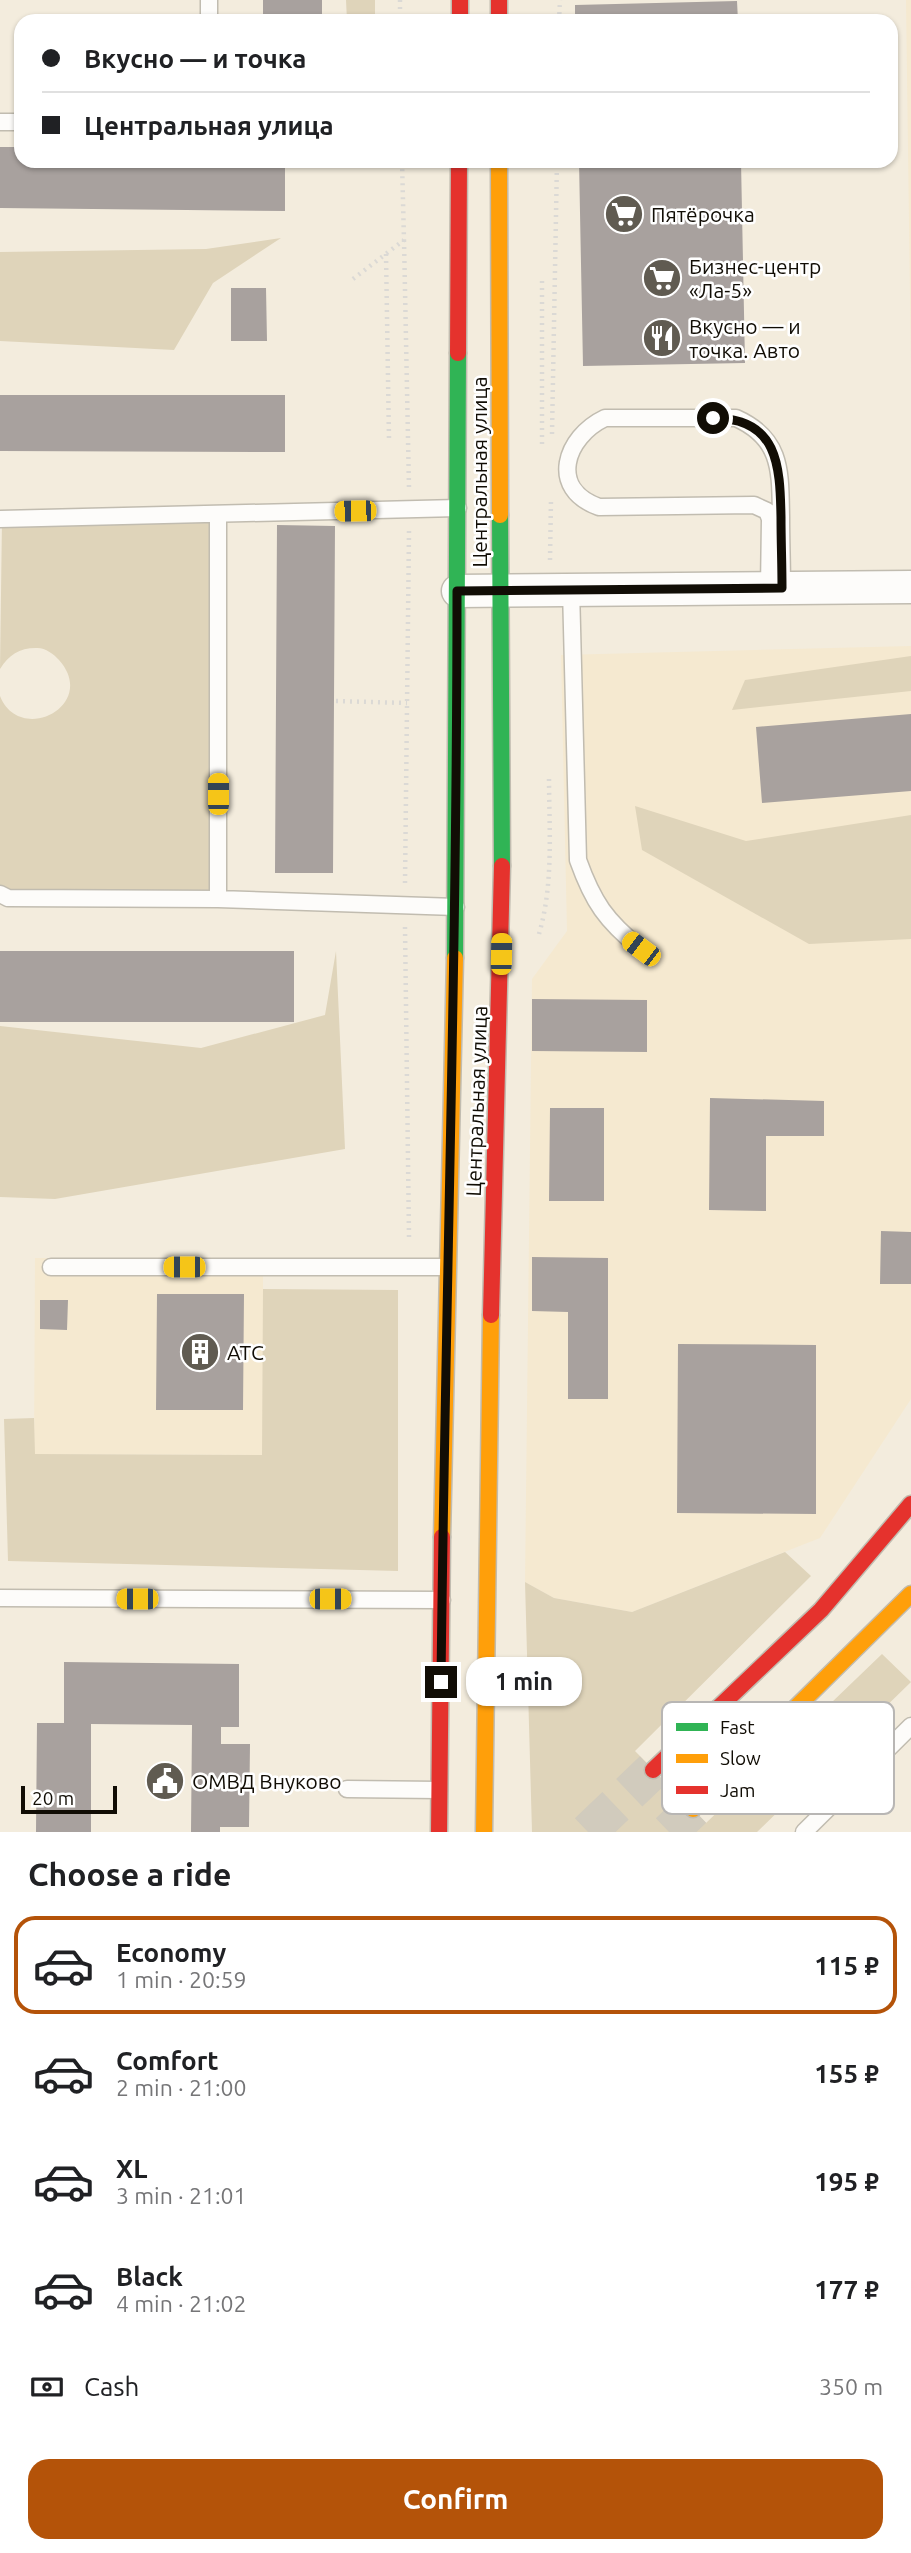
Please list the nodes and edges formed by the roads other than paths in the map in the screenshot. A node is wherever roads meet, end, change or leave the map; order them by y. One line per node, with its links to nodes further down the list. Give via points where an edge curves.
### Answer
1 (459, 168): 3 (main road, Центральная улица)
2 (499, 168): 9 (main road, Центральная улица)
3 (457, 508): 4 (lane); 10 (main road, Центральная улица)
4 (218, 514): 5 (lane); 12 (lane)
5 (0, 519)
6 (911, 587): 7 (street)
7 (776, 588): 7 (lane, via 767,511 754,505 599,507 586,502 572,486 567,471 568,456 578,439 605,418 736,418 765,436 780,471); 8 (street)
8 (571, 589): 9 (street); 14 (lane, via 578,860 592,898 614,928)
9 (501, 590): 10 (street); 31 (main road, Центральная улица, via 502,926 489,1392)
10 (457, 591): 13 (main road, Центральная улица)
11 (0, 894): 12 (lane, via 8,898)
12 (218, 899): 13 (lane)
13 (456, 907): 16 (main road, Центральная улица)
14 (641, 949)
15 (51, 1267): 16 (lane)
16 (447, 1267): 20 (main road, Центральная улица)
17 (911, 1504): 21 (main road, via 851,1580)
18 (911, 1594): 22 (main road)
19 (0, 1598): 20 (lane)
20 (442, 1600): 28 (main road, Центральная улица)
21 (725, 1702)
22 (802, 1702)
23 (911, 1726): 24 (lane)
24 (894, 1743)
25 (662, 1762): 26 (main road)
26 (653, 1770)
27 (347, 1789): 28 (lane)
28 (440, 1790): 30 (main road, Центральная улица)
29 (822, 1814): 32 (lane)
30 (439, 1832)
31 (484, 1832)
32 (804, 1832)

